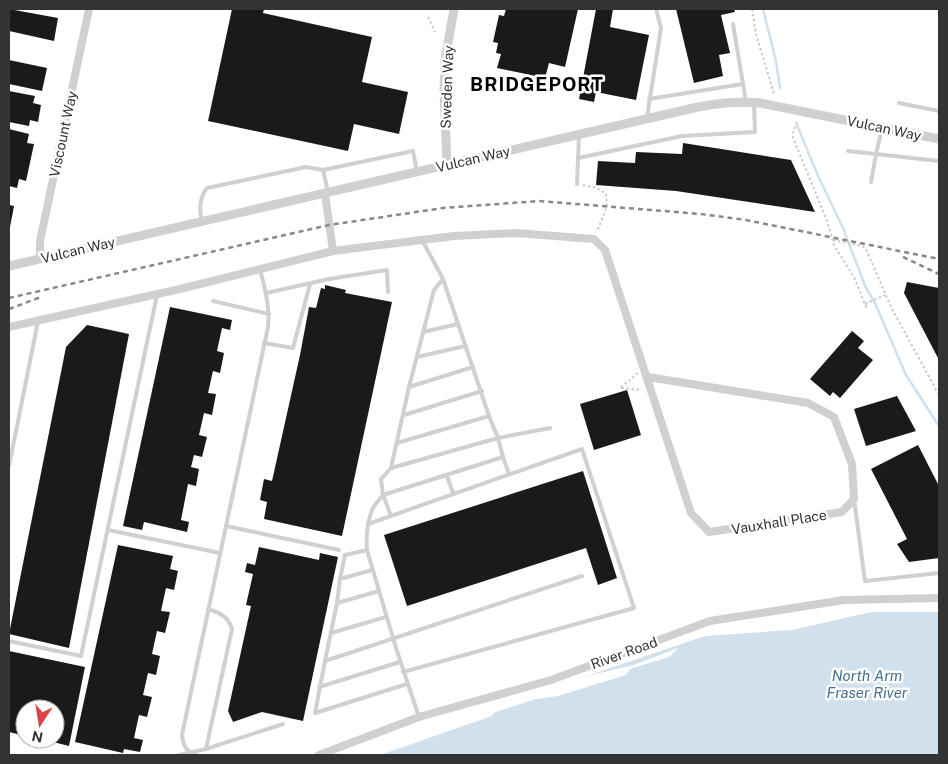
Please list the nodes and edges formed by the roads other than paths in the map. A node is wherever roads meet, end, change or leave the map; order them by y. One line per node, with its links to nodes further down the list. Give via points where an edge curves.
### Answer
1 (89, 9): 27 (street, Viscount Way, via 40,241)
2 (454, 9): 18 (street, Sweden Way, via 445,60)
3 (656, 9): 6 (lane, via 661,28)
4 (733, 24): 5 (lane)
5 (743, 84): 6 (lane); 7 (lane)
6 (650, 98): 10 (lane)
7 (750, 102): 10 (street, Vulcan Way, via 720,103); 11 (street, Vulcan Way); 16 (lane, via 755,132 682,136)
8 (899, 102): 9 (lane)
9 (939, 111)
10 (647, 118): 12 (street, Vulcan Way)
11 (882, 128): 13 (street, Vulcan Way); 15 (lane)
12 (579, 134): 16 (lane); 18 (street, Vulcan Way)
13 (939, 139)
14 (848, 151): 15 (lane)
15 (876, 154): 17 (lane); 21 (lane)
16 (578, 158): 22 (lane)
17 (939, 161)
18 (447, 165): 20 (street, Vulcan Way)
19 (323, 170): 20 (lane, via 413,151); 23 (lane); 24 (lane, via 306,167 207,188 199,210)
20 (418, 172): 23 (street, Vulcan Way)
21 (871, 182)
22 (577, 184)
23 (326, 193): 24 (street, Vulcan Way); 26 (street)
24 (202, 222): 27 (street, Vulcan Way)
25 (422, 240): 26 (street); 30 (lane); 45 (street, Vauxhall Place, via 516,233 594,239 605,250)
26 (333, 251): 29 (street)
27 (40, 259): 28 (street, Vulcan Way)
28 (9, 266)
29 (260, 269): 33 (lane); 34 (street)
30 (442, 279): 38 (lane); 40 (lane, via 434,290)
31 (310, 284): 32 (lane, via 387,270); 33 (lane); 41 (lane, via 293,348)
32 (388, 292)
33 (266, 293): 36 (lane)
34 (158, 294): 37 (street); 64 (lane)
35 (213, 301): 36 (lane)
36 (269, 314): 41 (lane)
37 (38, 320): 39 (street); 54 (lane)
38 (458, 324): 40 (lane); 42 (lane)
39 (9, 327)
40 (423, 332): 43 (lane)
41 (264, 343): 63 (lane)
42 (465, 346): 43 (lane); 44 (lane)
43 (417, 357): 46 (lane)
44 (473, 367): 46 (lane); 47 (lane)
45 (648, 377): 60 (street, via 808,403 834,417 852,464); 60 (street, Vauxhall Place, via 691,513 710,532 842,512)
46 (409, 387): 48 (lane)
47 (482, 392): 48 (lane); 49 (lane)
48 (404, 415): 52 (lane)
49 (489, 416): 51 (lane); 52 (lane)
50 (550, 428): 51 (lane)
51 (498, 438): 53 (lane); 55 (lane)
52 (397, 443): 55 (lane)
53 (503, 456): 56 (lane); 57 (lane)
54 (9, 466)
55 (391, 468): 59 (lane, via 381,479)
56 (508, 474): 58 (lane); 82 (lane, via 582,449 634,608)
57 (446, 476): 58 (lane); 59 (lane)
58 (453, 493): 61 (lane)
59 (383, 495): 61 (lane); 62 (lane)
60 (854, 500): 69 (lane, via 865,581)
61 (391, 516): 62 (lane)
62 (368, 524): 66 (lane)
63 (226, 526): 65 (lane); 67 (lane)
64 (108, 530): 67 (lane); 79 (lane, via 81,656)
65 (339, 550)
66 (366, 550): 68 (lane); 71 (lane, via 345,555)
67 (220, 553): 75 (lane)
68 (372, 570): 71 (lane); 72 (lane)
69 (939, 574)
70 (582, 576): 78 (lane)
71 (340, 579): 74 (lane)
72 (378, 591): 74 (lane); 76 (lane)
73 (939, 598): 85 (street, River Road, via 844,600 710,621 551,680)
74 (337, 603): 77 (lane)
75 (208, 609): 87 (lane, via 229,620 232,629); 88 (lane, via 182,735 183,745)
76 (386, 617): 77 (lane); 78 (lane)
77 (331, 633): 80 (lane)
78 (393, 638): 80 (lane); 81 (lane)
79 (9, 641)
80 (325, 661): 84 (lane)
81 (400, 662): 82 (lane); 84 (lane)
82 (403, 672): 83 (lane)
83 (407, 684): 84 (lane, via 315,713); 85 (lane)
84 (319, 687)
85 (419, 717): 91 (street, River Road)
86 (283, 724): 87 (lane)
87 (206, 749): 88 (lane)
88 (190, 752): 89 (lane); 90 (lane)
89 (180, 755)
90 (196, 755)
91 (318, 755)

